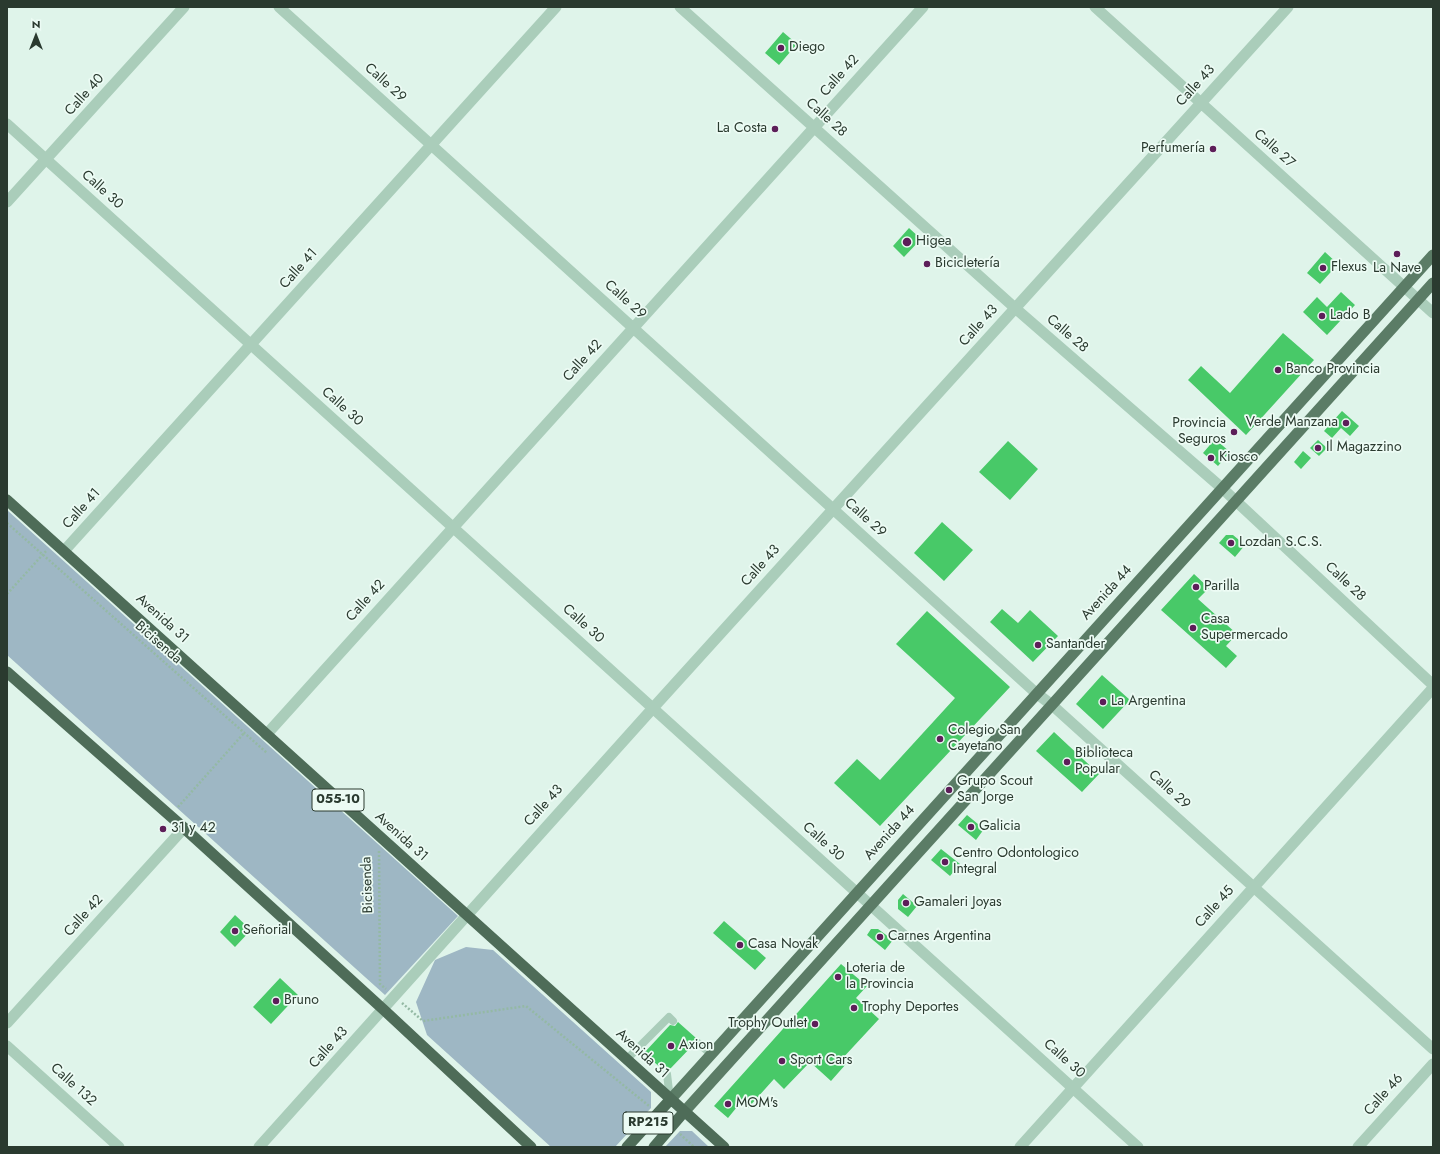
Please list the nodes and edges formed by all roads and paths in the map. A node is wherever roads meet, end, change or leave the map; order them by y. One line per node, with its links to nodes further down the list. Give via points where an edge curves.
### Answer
1 (184, 7): 12 (street, Calle 40)
2 (279, 7): 11 (street, Calle 29)
3 (556, 7): 11 (street, Calle 41)
4 (680, 7): 10 (street, Calle 28)
5 (923, 7): 10 (street, Calle 42)
6 (1095, 7): 8 (street, Calle 27)
7 (1288, 7): 8 (street, Calle 43)
8 (1201, 103): 16 (street, Calle 27); 18 (street, Calle 43)
9 (7, 124): 12 (street, Calle 30)
10 (814, 128): 18 (street, Calle 28); 20 (street, Calle 42)
11 (431, 145): 20 (street, Calle 29); 21 (street, Calle 41)
12 (46, 160): 13 (street, Calle 40); 21 (street, Calle 30)
13 (7, 202)
14 (1433, 255): 16 (main road, Avenida 44)
15 (1433, 283): 17 (main road)
16 (1404, 287): 17 (street, Calle 27); 22 (main road, Avenida 44)
17 (1418, 299): 19 (street, Calle 27); 24 (main road)
18 (1014, 308): 22 (street, Calle 28); 25 (street, Calle 43)
19 (1433, 313)
20 (633, 328): 25 (street, Calle 29); 27 (street, Calle 42)
21 (251, 345): 27 (street, Calle 30); 29 (street, Calle 41)
22 (1223, 489): 24 (street, Calle 28); 34 (main road, Avenida 44)
23 (7, 500): 28 (highway, Avenida 31 / 055-10)
24 (1236, 501): 33 (street, Calle 28); 35 (main road)
25 (833, 509): 34 (street, Calle 29); 36 (street, Calle 43)
26 (7, 523): 30 (path, Bicisenda)
27 (453, 527): 36 (street, Calle 30); 39 (street, Calle 42)
28 (54, 542): 29 (highway, Avenida 31 / 055-10); 30 (path)
29 (64, 551): 37 (highway, Avenida 31 / 055-10)
30 (43, 555): 31 (path); 38 (path, Bicisenda)
31 (7, 594)
32 (7, 672): 41 (highway)
33 (1433, 686): 44 (street, Calle 45)
34 (1036, 693): 35 (street, Calle 29); 45 (main road, Avenida 44)
35 (1052, 705): 44 (street, Calle 29); 46 (main road)
36 (653, 708): 45 (street, Calle 30); 47 (street, Calle 43)
37 (254, 724): 38 (path); 39 (highway, Avenida 31 / 055-10)
38 (245, 733): 40 (path, Bicisenda); 41 (path)
39 (266, 735): 47 (highway, Avenida 31 / 055-10)
40 (268, 754)
41 (169, 817): 42 (highway)
42 (184, 828): 49 (highway); 51 (street, Calle 42)
43 (373, 846): 48 (path, Bicisenda, via 379,851 380,984)
44 (1253, 887): 54 (street, Calle 29); 59 (street, Calle 45)
45 (856, 892): 46 (street, Calle 30); 55 (main road, Avenida 44)
46 (871, 905): 59 (street, Calle 30); 61 (main road)
47 (466, 916): 48 (street, Calle 43); 56 (highway, Avenida 31 / 055-10)
48 (396, 996): 49 (street, Calle 43); 62 (path, Bicisenda, via 423,1021 526,1006)
49 (384, 1010): 65 (street, Calle 43); 66 (highway)
50 (673, 1021): 56 (lane, via 669,1017 649,1042)
51 (7, 1023)
52 (698, 1043): 55 (lane)
53 (7, 1046): 64 (street, Calle 132)
54 (1433, 1049)
55 (711, 1054): 60 (main road, Avenida 44)
56 (626, 1060): 60 (highway, Avenida 31 / 055-10)
57 (1433, 1064): 73 (street, Calle 46)
58 (667, 1074): 60 (lane)
59 (1072, 1087): 71 (street, Calle 45); 72 (street, Calle 30)
60 (670, 1100): 61 (highway, Avenida 31 / 055-10); 62 (highway, Avenida 44 / RP215)
61 (684, 1112): 63 (highway, RP215); 70 (highway, Avenida 31 / 055-10)
62 (658, 1113): 67 (highway, Avenida 44 / RP215)
63 (672, 1126): 68 (highway, RP215); 69 (path)
64 (119, 1147)
65 (259, 1147)
66 (531, 1147)
67 (627, 1147)
68 (654, 1147)
69 (694, 1147)
70 (724, 1147)
71 (1020, 1147)
72 (1138, 1147)
73 (1358, 1147)

